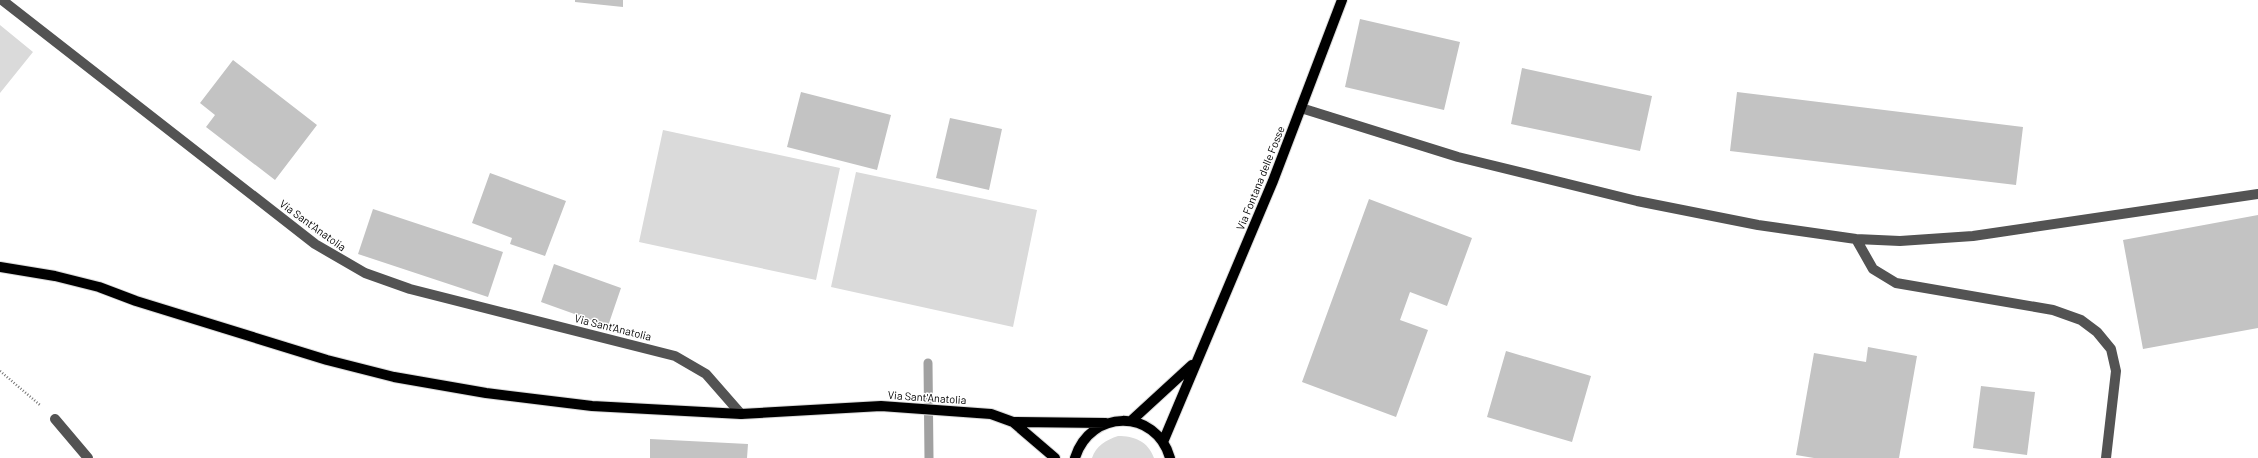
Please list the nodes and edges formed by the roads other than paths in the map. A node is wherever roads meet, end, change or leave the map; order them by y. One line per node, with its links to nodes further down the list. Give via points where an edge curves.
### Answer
1 (2, 0): 8 (street, Via Sant'Anatolia, via 338,259 365,273 410,289 675,356 706,374)
2 (1342, 0): 3 (main road, Via Fontana delle Fosse)
3 (1301, 108): 5 (street, via 1451,155 1637,201 1716,218); 7 (main road, Via Fontana delle Fosse, via 1254,227)
4 (2258, 194): 5 (street, via 1973,236 1900,241)
5 (1856, 239): 18 (street, via 1873,269 1896,283 2054,310 2080,320 2097,332 2111,350 2116,372)
6 (0, 267): 8 (main road, Via Sant'Anatolia, via 55,276 99,287 250,338 394,377 486,393 592,406)
7 (1195, 363): 10 (main road, Via Fontana delle Fosse); 13 (main road, Via Fontana delle Fosse)
8 (742, 414): 11 (main road, Via Sant'Anatolia, via 880,406 991,414)
9 (55, 419): 14 (street)
10 (1131, 421): 12 (main road); 13 (main road, via 1154,432)
11 (1013, 422): 12 (main road, Via Sant'Anatolia); 15 (main road, Via Sant'Anatolia)
12 (1106, 423): 16 (main road, via 1094,429 1085,438)
13 (1163, 442): 17 (main road)
14 (88, 458)
15 (1055, 458)
16 (1075, 458)
17 (1170, 458)
18 (2106, 458)

